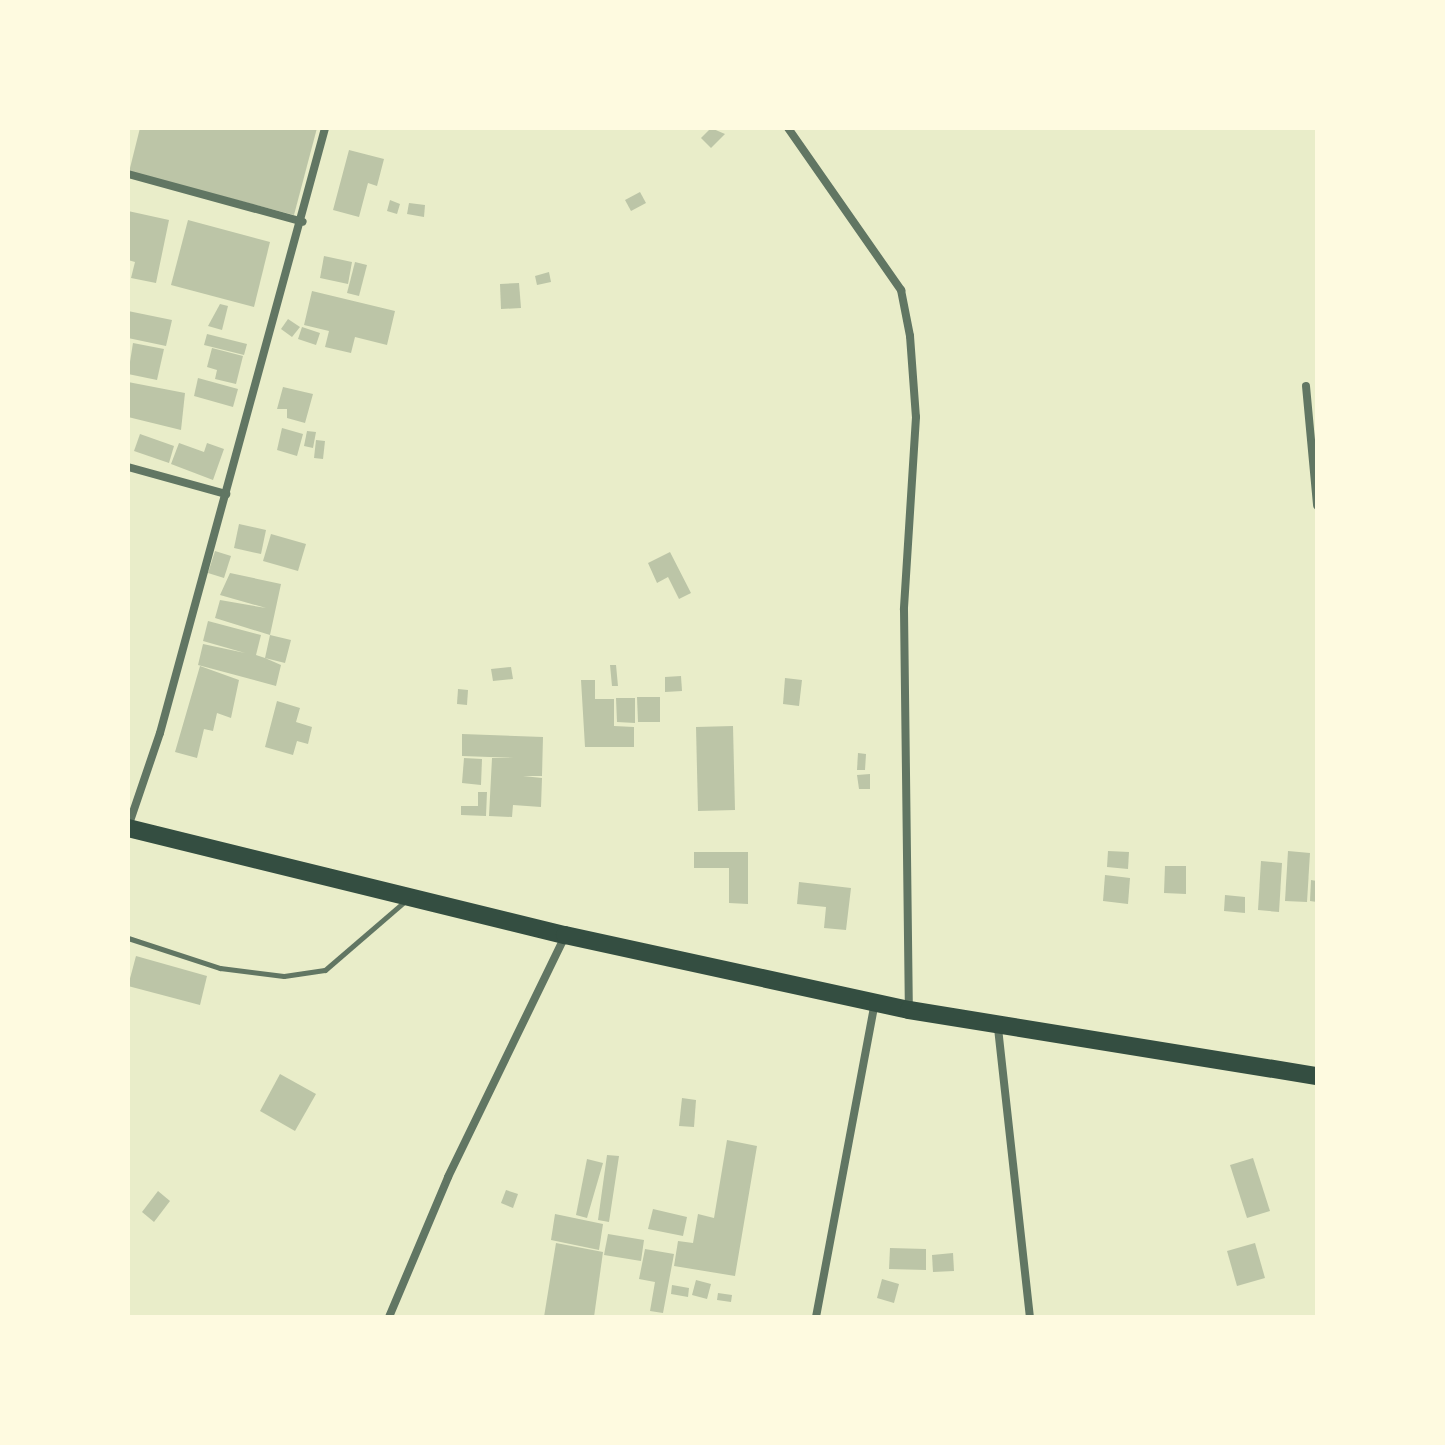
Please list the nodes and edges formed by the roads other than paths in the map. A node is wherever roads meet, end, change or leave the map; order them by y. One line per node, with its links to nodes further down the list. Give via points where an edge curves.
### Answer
1 (325, 128): 4 (street)
2 (788, 128): 14 (street, via 901,290 910,336 916,417 904,610)
3 (128, 174): 4 (street)
4 (303, 222): 7 (street)
5 (1306, 386): 8 (street)
6 (128, 467): 7 (street)
7 (226, 494): 9 (street, via 160,733)
8 (1317, 505)
9 (128, 827): 10 (highway)
10 (412, 896): 11 (highway); 12 (lane, via 325,970 284,976 220,968)
11 (565, 935): 13 (highway); 17 (street, via 448,1177)
12 (128, 938)
13 (875, 1003): 14 (highway); 18 (street)
14 (909, 1010): 15 (highway)
15 (998, 1028): 16 (highway); 19 (street)
16 (1317, 1076)
17 (389, 1317)
18 (816, 1317)
19 (1030, 1317)

